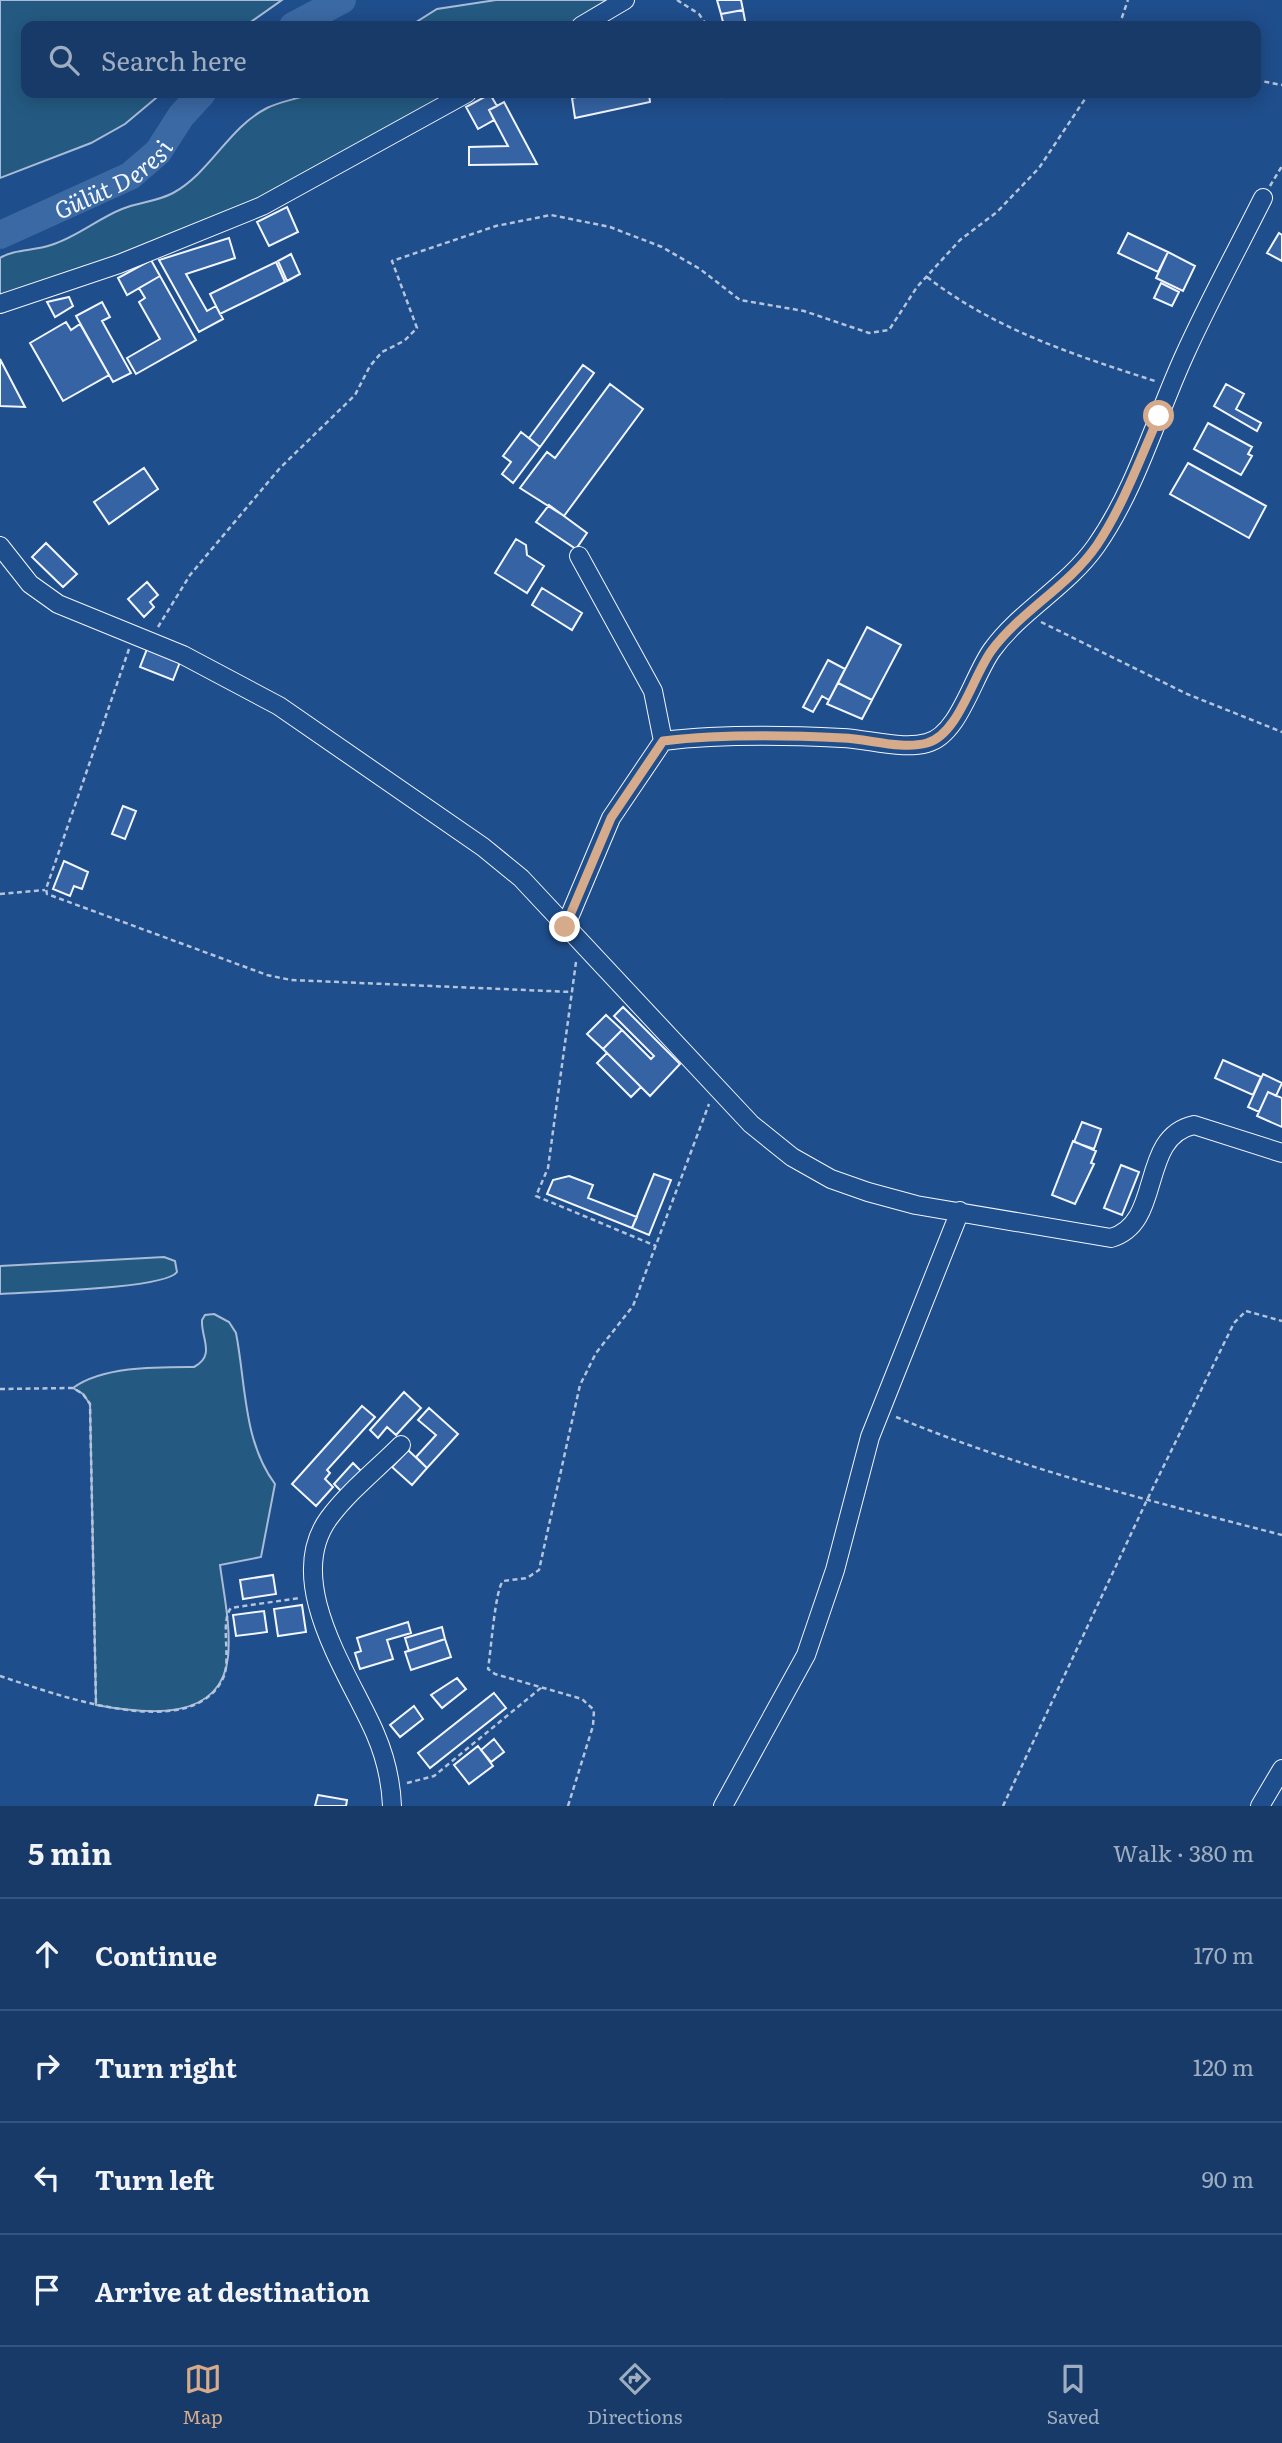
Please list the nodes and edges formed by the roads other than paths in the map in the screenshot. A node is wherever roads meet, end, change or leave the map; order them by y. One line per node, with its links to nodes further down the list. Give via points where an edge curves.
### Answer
1 (625, 0): 2 (street)
2 (589, 21)
3 (458, 98): 5 (street, via 262,206 119,264)
4 (1264, 198): 8 (street, via 1097,544 1078,569 992,650 940,737 926,744 797,735)
5 (0, 304)
6 (0, 546): 9 (street, via 30,584 72,612 219,673 279,706 522,878)
7 (579, 556): 8 (street, via 653,691)
8 (663, 741): 9 (street, via 611,818)
9 (565, 927): 11 (street, via 751,1124 792,1157 831,1179 916,1205)
10 (1282, 1153): 11 (street, via 1194,1125 1180,1128 1165,1143 1138,1217 1123,1235 1111,1238)
11 (960, 1212): 15 (street, via 861,1464 835,1570 806,1655)
12 (401, 1445): 14 (street, via 325,1526 315,1558 317,1595 328,1637 375,1732)
13 (1282, 1769): 16 (street)
14 (392, 1806)
15 (723, 1806)
16 (1260, 1806)

